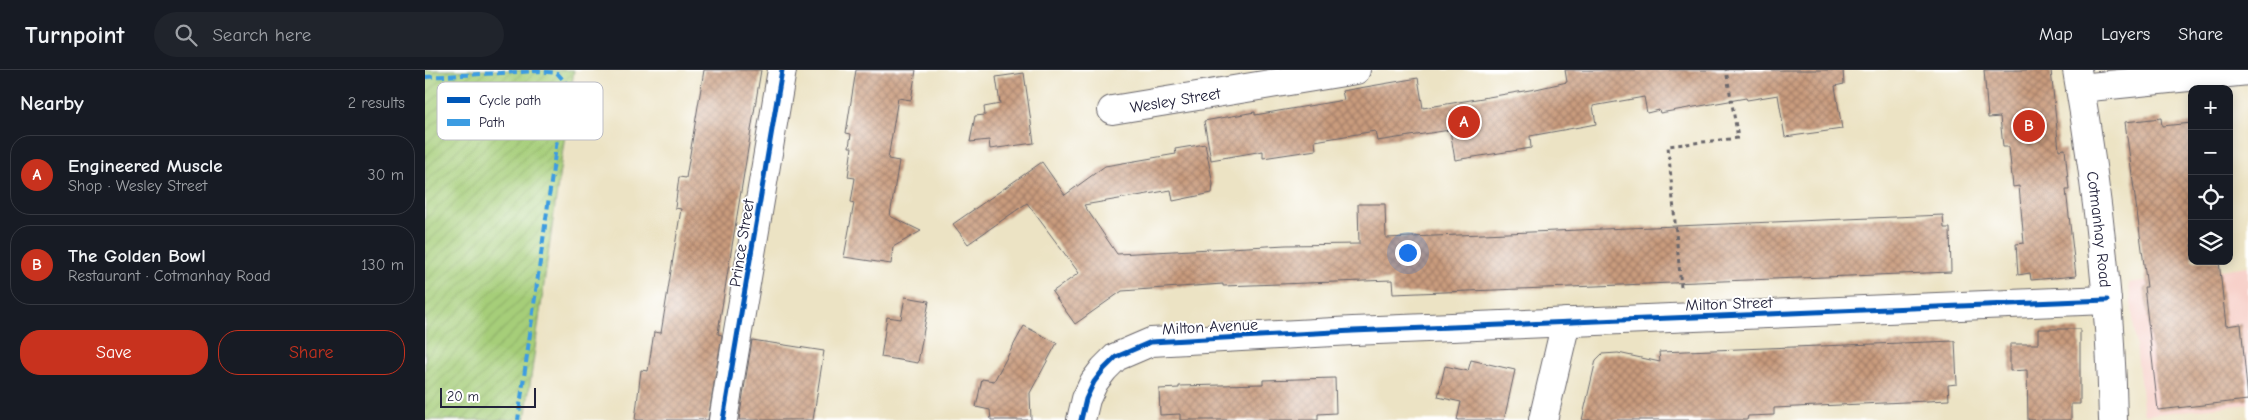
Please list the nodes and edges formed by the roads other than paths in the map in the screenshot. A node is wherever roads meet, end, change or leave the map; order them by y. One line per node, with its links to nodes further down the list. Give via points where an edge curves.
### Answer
1 (782, 70): 9 (street, Prince Street)
2 (1356, 70): 5 (street, Wesley Street)
3 (2248, 70): 4 (street)
4 (2079, 79): 6 (street, Cotmanhay Road)
5 (1112, 110)
6 (2107, 300): 7 (street, Milton Street); 12 (street, Cotmanhay Road)
7 (1566, 322): 8 (street, Milton Street); 11 (street)
8 (1353, 331): 10 (street, Milton Avenue, via 1151,342 1116,357 1104,369 1086,399)
9 (723, 420)
10 (1081, 420)
11 (1543, 420)
12 (2113, 420)

